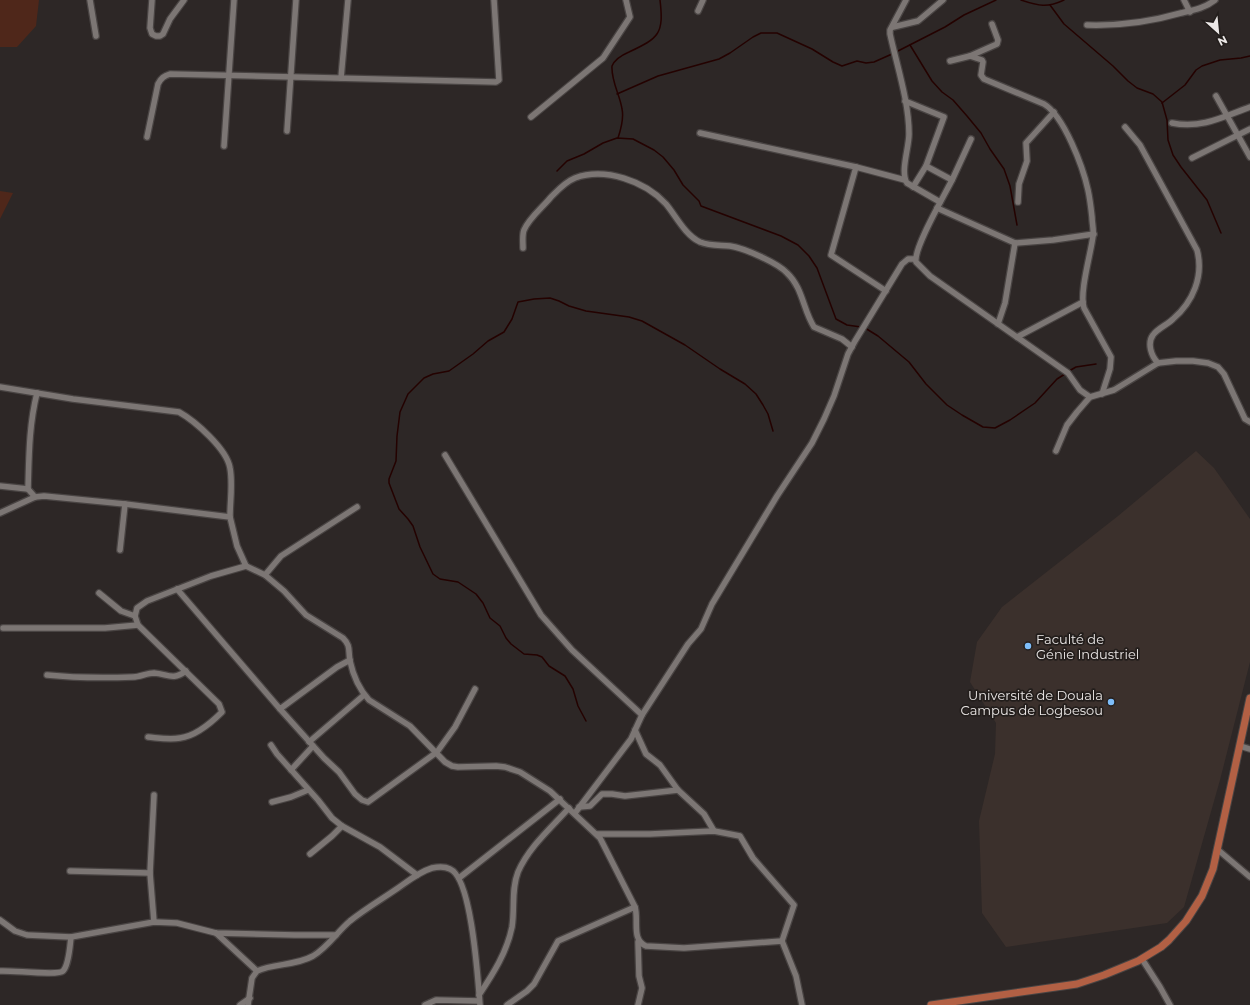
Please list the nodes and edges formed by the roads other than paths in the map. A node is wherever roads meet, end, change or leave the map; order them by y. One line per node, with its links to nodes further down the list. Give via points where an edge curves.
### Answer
1 (90, 0): 19 (street)
2 (152, 0): 3 (street, via 150,28 156,36 162,35)
3 (184, 0)
4 (234, 0): 22 (street)
5 (296, 0): 23 (street)
6 (348, 0): 24 (street)
7 (494, 0): 24 (street, via 499,80 496,82)
8 (626, 0): 30 (street, via 630,17 603,58)
9 (703, 0): 14 (street)
10 (906, 0): 18 (street)
11 (943, 0): 18 (street, via 918,21)
12 (1184, 0): 15 (street)
13 (1215, 0): 15 (street)
14 (698, 11)
15 (1190, 12): 17 (street, via 1143,23)
16 (992, 24): 20 (street, via 997,44)
17 (1087, 25)
18 (892, 27): 26 (street, via 890,34)
19 (96, 36)
20 (970, 56): 21 (street); 28 (street, via 982,60 981,75 984,79 1044,104)
21 (950, 61)
22 (229, 76): 23 (street); 37 (street, via 170,74 160,79); 39 (street)
23 (290, 76): 24 (street); 34 (street)
24 (341, 78)
25 (1216, 96): 29 (street)
26 (905, 101): 42 (street, via 944,117); 44 (street, via 909,134)
27 (1250, 107): 29 (street)
28 (1054, 112): 48 (street, via 1026,143 1027,161 1019,184); 50 (street, via 1082,170 1088,190)
29 (1227, 115): 31 (street, via 1204,124); 36 (street)
30 (531, 117)
31 (1172, 123)
32 (1125, 127): 59 (street, via 1140,145 1200,258 1198,281 1190,301 1152,336 1151,350)
33 (1250, 129): 36 (street)
34 (287, 131)
35 (700, 133): 43 (street)
36 (1237, 134): 40 (street); 41 (street)
37 (148, 137)
38 (971, 139): 45 (street)
39 (224, 146)
40 (1250, 157)
41 (1192, 158)
42 (926, 166): 45 (street); 46 (street)
43 (856, 167): 44 (street); 54 (street, via 831,255)
44 (905, 180): 46 (street)
45 (952, 180): 47 (street)
46 (913, 186): 47 (street)
47 (940, 202): 49 (street)
48 (1018, 202)
49 (937, 208): 51 (street); 53 (street)
50 (1094, 234): 51 (street); 55 (street)
51 (1015, 244): 56 (street, via 1005,303)
52 (523, 248): 58 (street, via 524,230 528,223 568,181 599,174 624,179 655,194 698,241 734,247 780,267 788,274 801,294 814,327 842,339)
53 (915, 259): 54 (street, via 902,264); 56 (street, via 930,276)
54 (886, 291): 58 (street)
55 (1083, 302): 57 (street); 62 (street, via 1111,357)
56 (998, 324): 57 (street)
57 (1016, 337): 63 (street, via 1068,374 1080,390)
58 (852, 347): 89 (street, via 812,443 712,604 702,629 688,644)
59 (1158, 363): 62 (street, via 1114,390); 64 (street, via 1208,362 1218,367 1224,374 1245,419)
60 (0, 387): 61 (street)
61 (37, 393): 68 (street, via 30,432); 73 (street, via 179,412 188,417 223,452 230,466)
62 (1102, 394): 63 (street)
63 (1090, 397): 65 (street, via 1067,425)
64 (1250, 422)
65 (1056, 451)
66 (445, 455): 89 (street, via 541,615 572,650)
67 (0, 486): 68 (street)
68 (28, 489): 69 (street)
69 (35, 497): 70 (street); 72 (street)
70 (125, 504): 73 (street); 74 (street)
71 (357, 507): 76 (street, via 281,556)
72 (0, 513)
73 (230, 518): 75 (street, via 237,546)
74 (120, 550)
75 (246, 566): 76 (street); 77 (street)
76 (265, 575): 82 (street, via 306,615 343,638 349,648)
77 (177, 589): 79 (street, via 147,601 137,608); 88 (street)
78 (99, 593): 79 (street, via 121,611)
79 (135, 616): 80 (street)
80 (138, 625): 81 (street, via 105,628); 83 (street)
81 (3, 628)
82 (350, 660): 86 (street, via 358,686); 88 (street)
83 (186, 671): 84 (street, via 180,676 169,677 154,673 135,677 74,678); 91 (street, via 219,704 222,712 214,721 191,735 167,739)
84 (47, 675)
85 (475, 689): 96 (street, via 455,727)
86 (364, 695): 92 (street); 96 (street, via 410,726)
87 (1250, 698): 94 (main road)
88 (280, 709): 92 (street)
89 (642, 715): 90 (street)
90 (635, 730): 99 (street, via 644,751 660,765); 103 (street, via 626,746)
91 (148, 737)
92 (311, 744): 96 (street, via 339,772 355,794 366,802 371,801); 97 (street)
93 (271, 745): 97 (street)
94 (1240, 746): 95 (street); 109 (main road)
95 (1250, 749)
96 (436, 752): 101 (street, via 445,762 458,767 496,766 513,769 550,791)
97 (292, 770): 98 (street)
98 (308, 790): 102 (street); 106 (street)
99 (678, 790): 103 (street, via 625,796 602,794 590,806); 107 (street, via 704,814)
100 (154, 795): 112 (street)
101 (560, 800): 104 (street); 115 (street)
102 (272, 802)
103 (579, 807): 105 (street)
104 (569, 808): 105 (street); 128 (street, via 522,864 514,890 512,927 495,972)
105 (574, 813): 108 (street)
106 (342, 826): 110 (street); 113 (street, via 380,847)
107 (714, 831): 108 (street); 122 (street, via 740,836 754,858 793,903 794,908)
108 (597, 834): 116 (street)
109 (1217, 849): 114 (street); 124 (main road, via 1208,883 1194,909 1169,940)
110 (310, 854)
111 (70, 871): 112 (street)
112 (150, 873): 118 (street)
113 (417, 875): 115 (street, via 432,868 442,867 450,869); 120 (street)
114 (1250, 877)
115 (459, 878): 128 (street, via 473,932)
116 (635, 907): 123 (street); 132 (street, via 558,941 534,984)
117 (0, 920): 121 (street, via 15,931 27,935)
118 (154, 922): 119 (street, via 177,923); 121 (street)
119 (216, 933): 120 (street, via 296,936); 126 (street)
120 (336, 934): 126 (street, via 322,950 304,961)
121 (71, 937): 125 (street, via 68,959 61,973)
122 (782, 941): 123 (street, via 684,948 646,946); 134 (street, via 796,976)
123 (638, 942): 133 (street, via 642,988)
124 (1142, 959): 135 (main road, via 1104,976 1077,984); 136 (street)
125 (0, 971)
126 (258, 971): 127 (street, via 252,978)
127 (250, 998): 129 (street); 130 (street)
128 (479, 1000): 131 (street, via 436,1000)
129 (240, 1005)
130 (248, 1005)
131 (425, 1005)
132 (507, 1005)
133 (638, 1005)
134 (802, 1005)
135 (931, 1005)
136 (1170, 1005)

